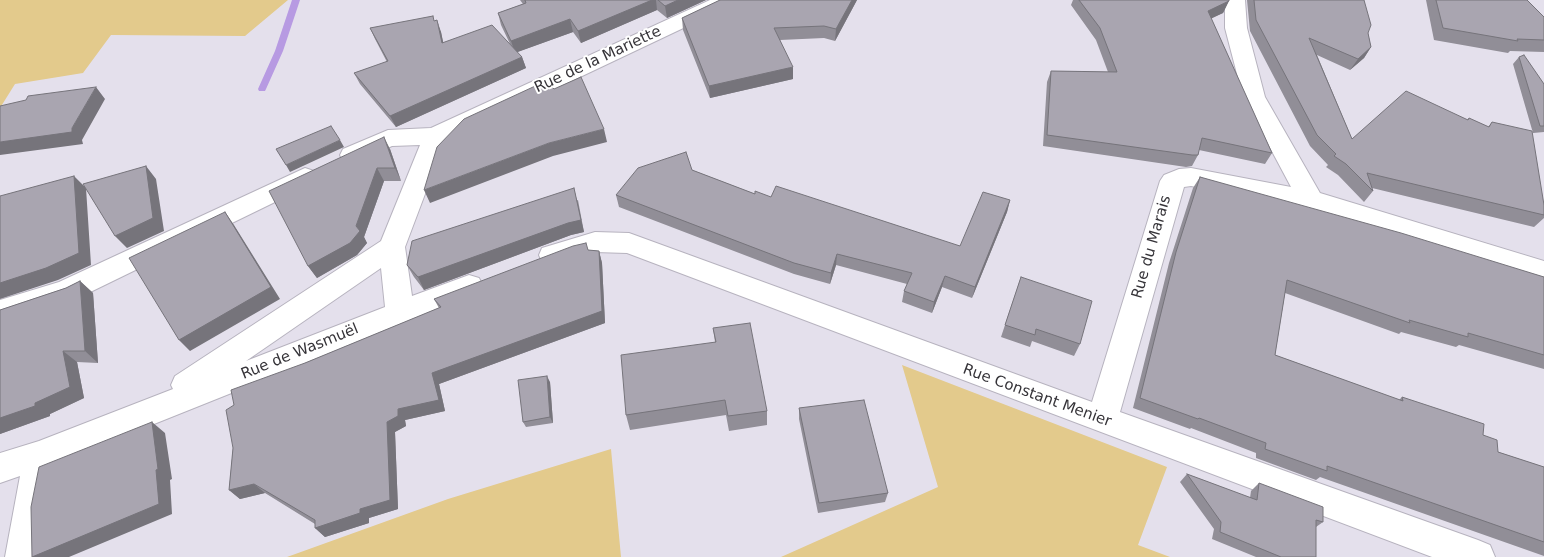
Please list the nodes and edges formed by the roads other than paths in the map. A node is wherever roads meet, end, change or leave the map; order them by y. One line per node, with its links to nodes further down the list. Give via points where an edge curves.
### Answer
1 (727, 0): 3 (street, Rue de la Mariette)
2 (1235, 0): 4 (street, via 1236,28 1254,97)
3 (435, 136): 5 (street); 9 (street, Rue de la Mariette, via 388,138 68,290)
4 (1310, 200): 7 (street, Rue du Marais); 12 (street, Rue du Marais, via 1191,178 1173,181)
5 (392, 247): 10 (street); 11 (street, Rue de Wasmuël)
6 (527, 264): 12 (street, Rue Constant Menier, via 594,242 629,243)
7 (1544, 272)
8 (491, 278): 10 (street, Rue de Wasmuël)
9 (0, 312)
10 (400, 312): 11 (street, Rue de Wasmuël)
11 (139, 417): 13 (street, Rue de Wasmuël)
12 (1102, 420): 16 (street, Rue Constant Menier)
13 (40, 455): 14 (street, Rue de Wasmuël); 15 (street)
14 (0, 468)
15 (22, 557)
16 (1478, 557)

